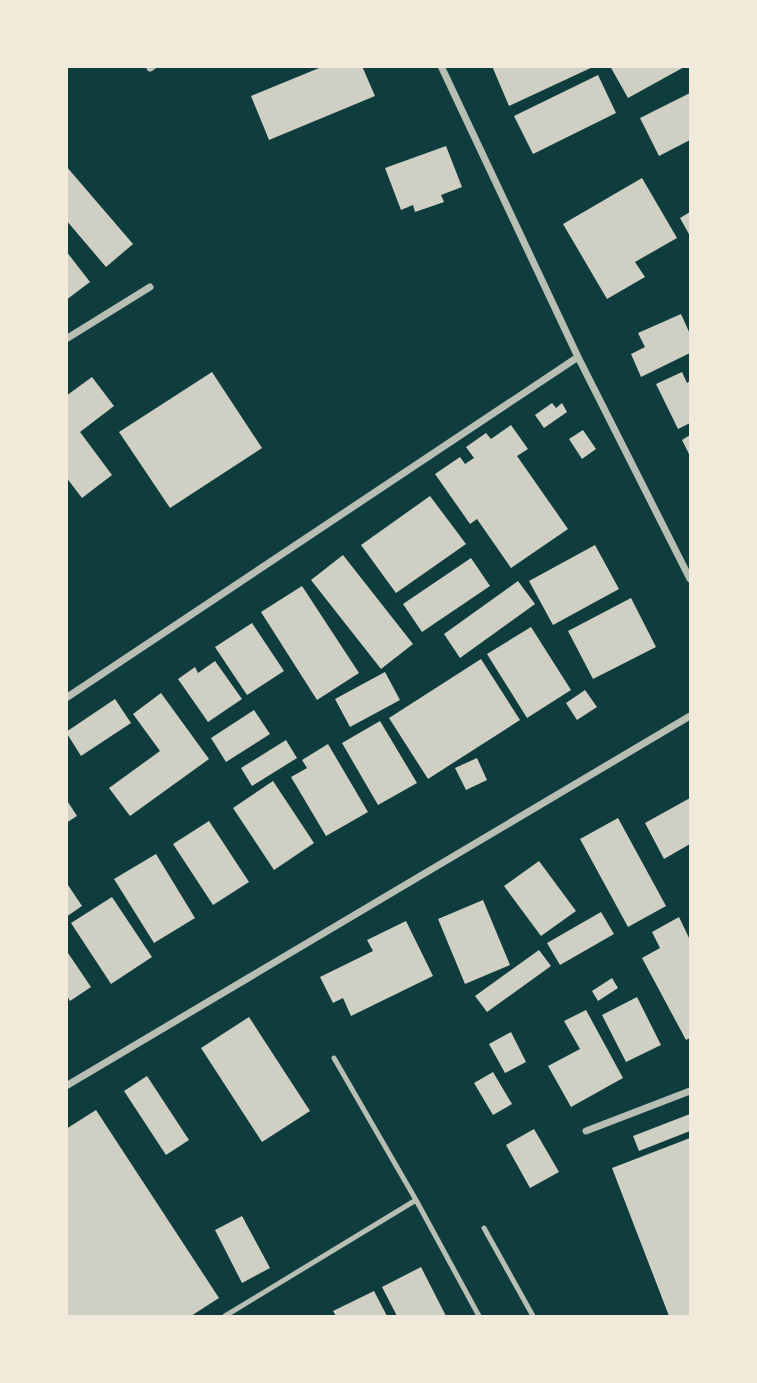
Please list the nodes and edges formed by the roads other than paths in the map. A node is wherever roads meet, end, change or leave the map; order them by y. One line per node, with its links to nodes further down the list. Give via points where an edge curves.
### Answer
1 (441, 66): 4 (street)
2 (150, 287): 3 (street)
3 (66, 339)
4 (578, 357): 5 (street); 6 (street)
5 (691, 579)
6 (66, 698)
7 (691, 716): 9 (street)
8 (334, 1058): 12 (lane)
9 (66, 1086)
10 (691, 1091): 11 (street)
11 (586, 1131)
12 (416, 1200): 14 (lane); 15 (lane)
13 (484, 1228): 16 (lane)
14 (225, 1317)
15 (479, 1317)
16 (533, 1317)

